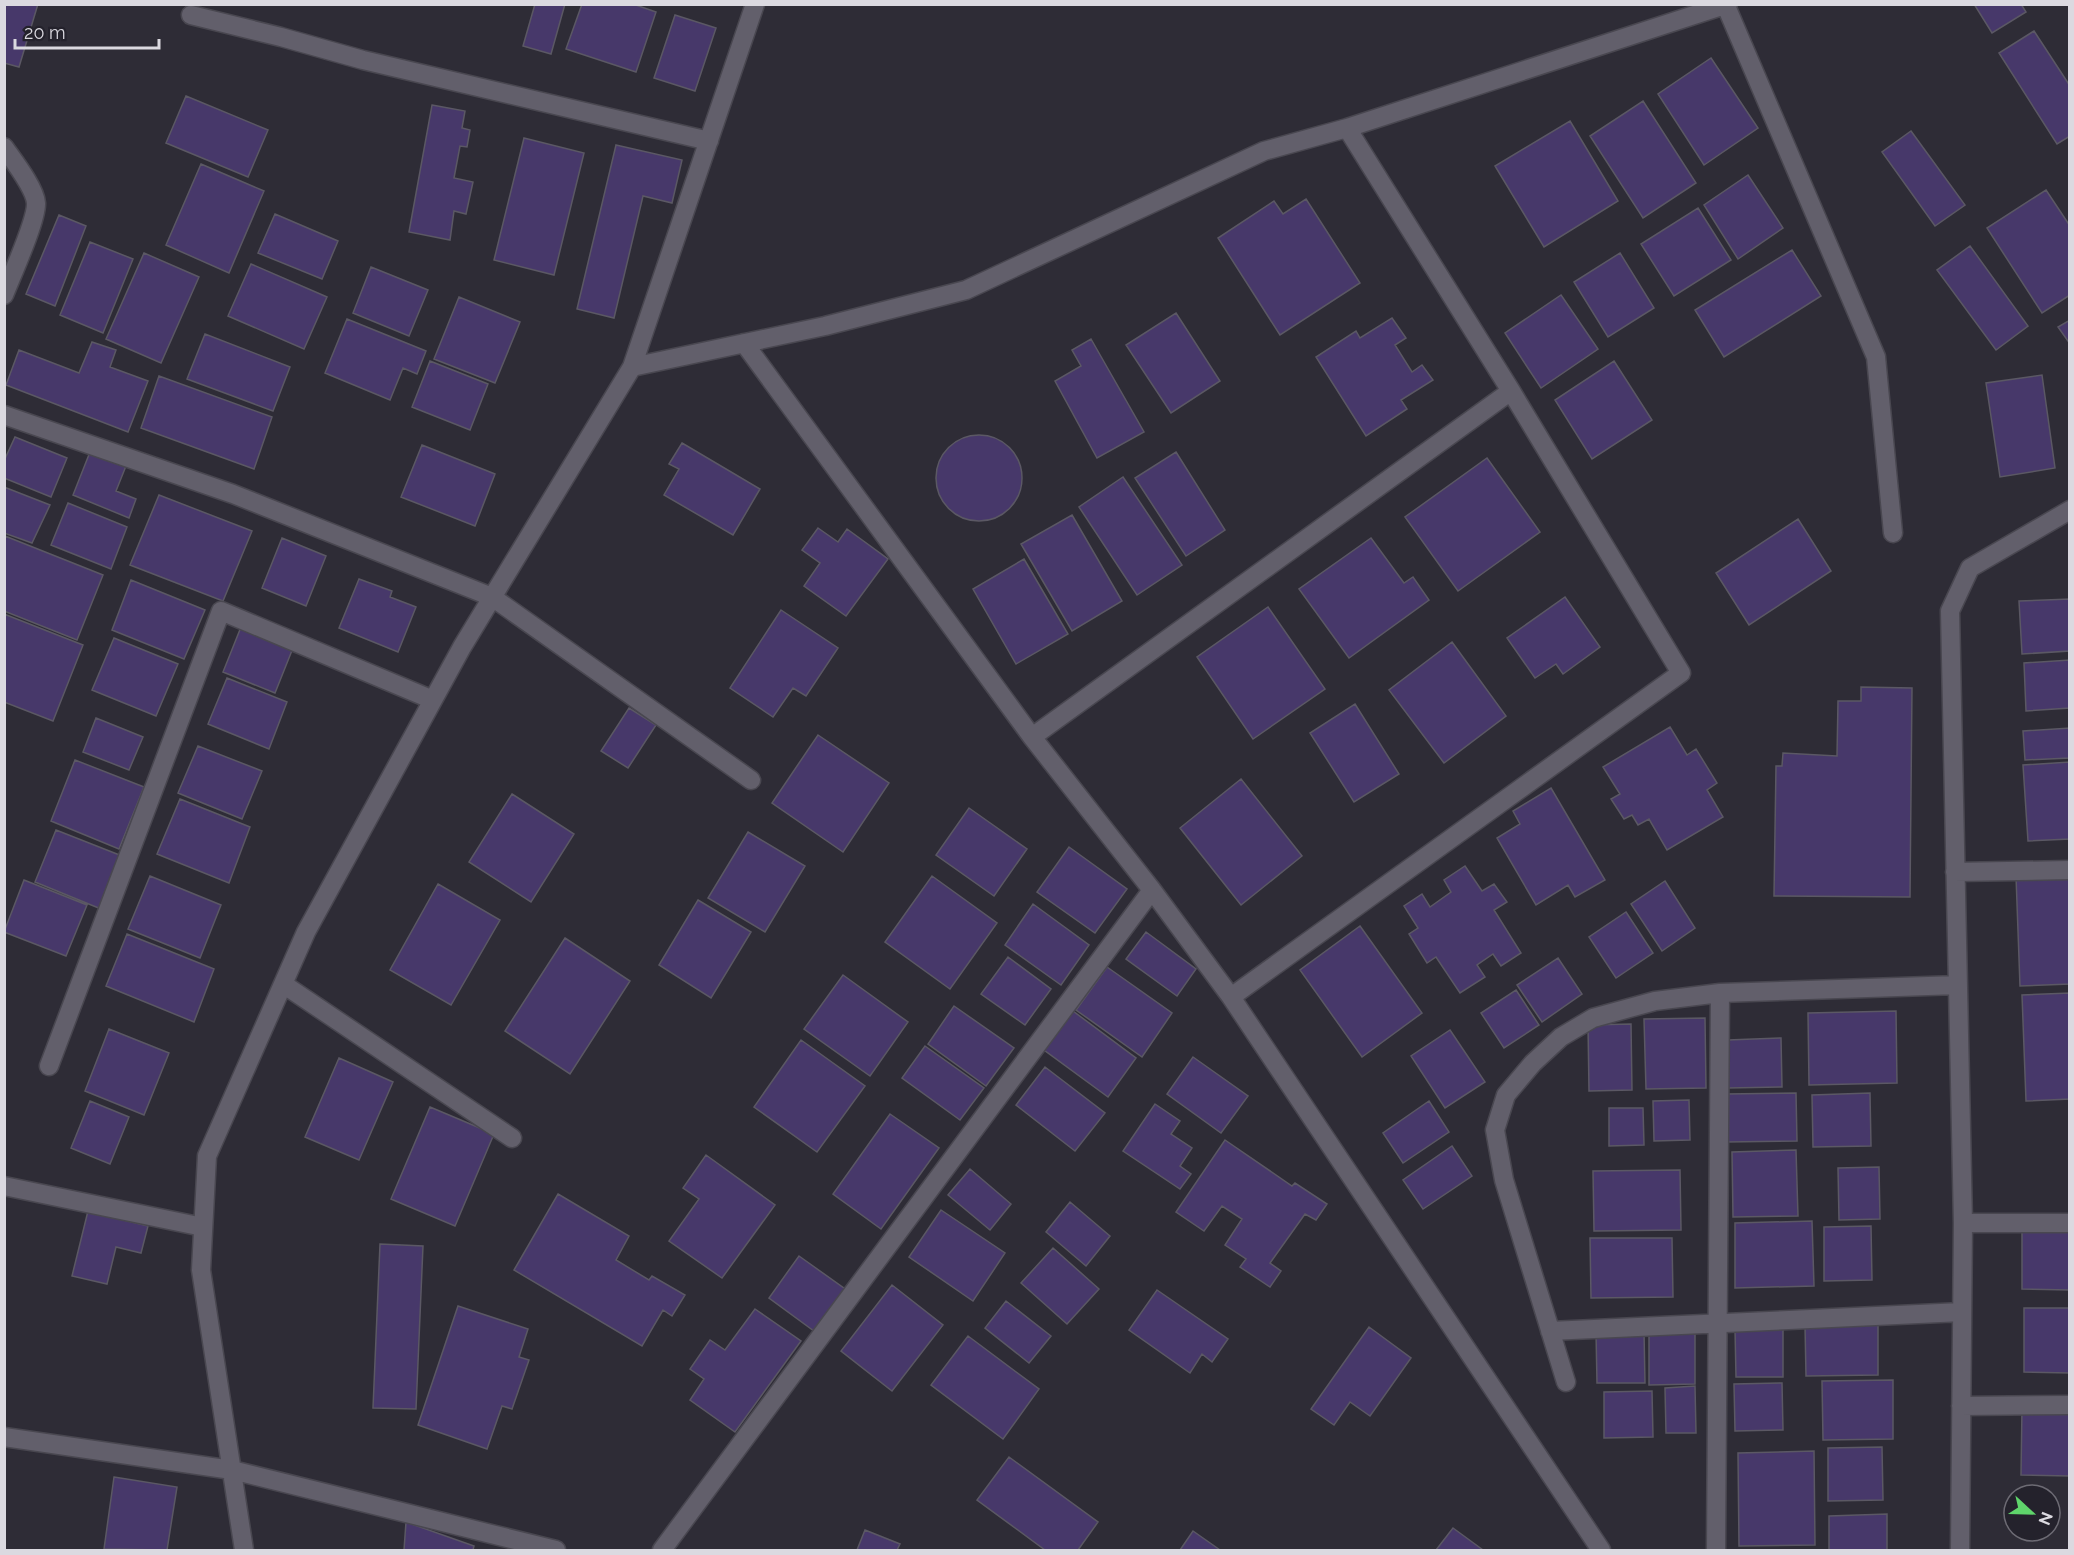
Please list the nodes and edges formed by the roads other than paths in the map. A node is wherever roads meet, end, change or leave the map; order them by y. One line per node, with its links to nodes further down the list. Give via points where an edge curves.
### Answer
1 (755, 4): 5 (street)
2 (1727, 5): 4 (street); 13 (street, via 1876,357)
3 (192, 15): 5 (street, via 363,60)
4 (1347, 128): 8 (street, via 1264,151 966,290); 10 (street)
5 (709, 141): 9 (street)
6 (4, 147): 7 (street, via 36,202)
7 (4, 296)
8 (744, 343): 9 (street); 16 (street)
9 (632, 367): 14 (street)
10 (1511, 391): 16 (street); 24 (street, via 1681,673)
11 (4, 415): 14 (street, via 233,494)
12 (2070, 510): 19 (street, via 1970,568 1950,611)
13 (1893, 533)
14 (492, 597): 15 (street); 17 (street)
15 (433, 700): 21 (street, via 306,932); 25 (street, via 221,611)
16 (1032, 737): 20 (street)
17 (751, 780)
18 (2070, 870): 19 (street)
19 (1955, 872): 22 (street)
20 (1152, 890): 24 (street); 41 (street)
21 (283, 984): 26 (street); 30 (street, via 207,1156)
22 (1958, 985): 23 (street); 28 (street)
23 (1720, 993): 32 (street); 33 (street, via 1655,1001 1593,1018 1561,1036 1506,1095 1495,1130 1504,1180)
24 (1231, 997): 42 (street)
25 (48, 1066)
26 (512, 1138)
27 (4, 1186): 30 (street)
28 (1963, 1223): 29 (street); 31 (street)
29 (2070, 1223)
30 (203, 1227): 38 (street, via 201,1270)
31 (1962, 1312): 32 (street); 36 (street)
32 (1717, 1325): 33 (street); 43 (street)
33 (1550, 1331): 34 (street)
34 (1566, 1383)
35 (2070, 1405): 36 (street)
36 (1961, 1406): 44 (street)
37 (4, 1437): 38 (street)
38 (232, 1470): 39 (street); 40 (street)
39 (244, 1551)
40 (556, 1551)
41 (662, 1551)
42 (1601, 1551)
43 (1716, 1551)
44 (1960, 1551)

